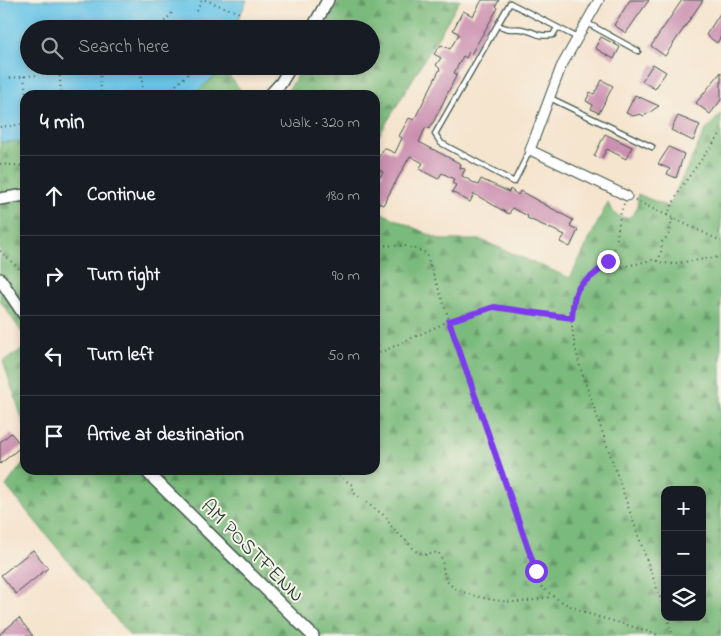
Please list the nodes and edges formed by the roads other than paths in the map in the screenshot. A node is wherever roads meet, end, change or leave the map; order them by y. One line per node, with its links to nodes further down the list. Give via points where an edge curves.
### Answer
1 (328, 0): 3 (street)
2 (598, 0): 4 (street)
3 (317, 20)
4 (585, 21): 7 (street); 8 (lane)
5 (498, 25): 6 (lane, via 509,31 525,29 539,37 553,35); 6 (lane, via 510,4); 13 (lane, via 435,134 441,144 514,182)
6 (557, 28): 7 (lane)
7 (576, 37): 11 (street)
8 (638, 51)
9 (286, 75): 10 (street)
10 (275, 90)
11 (548, 97): 12 (lane); 13 (street)
12 (652, 147)
13 (530, 150): 15 (street)
14 (20, 196): 16 (street)
15 (627, 196)
16 (0, 199)
17 (0, 279): 18 (street)
18 (20, 309)
19 (150, 475): 20 (street, AM POSTFENN)
20 (313, 636)

